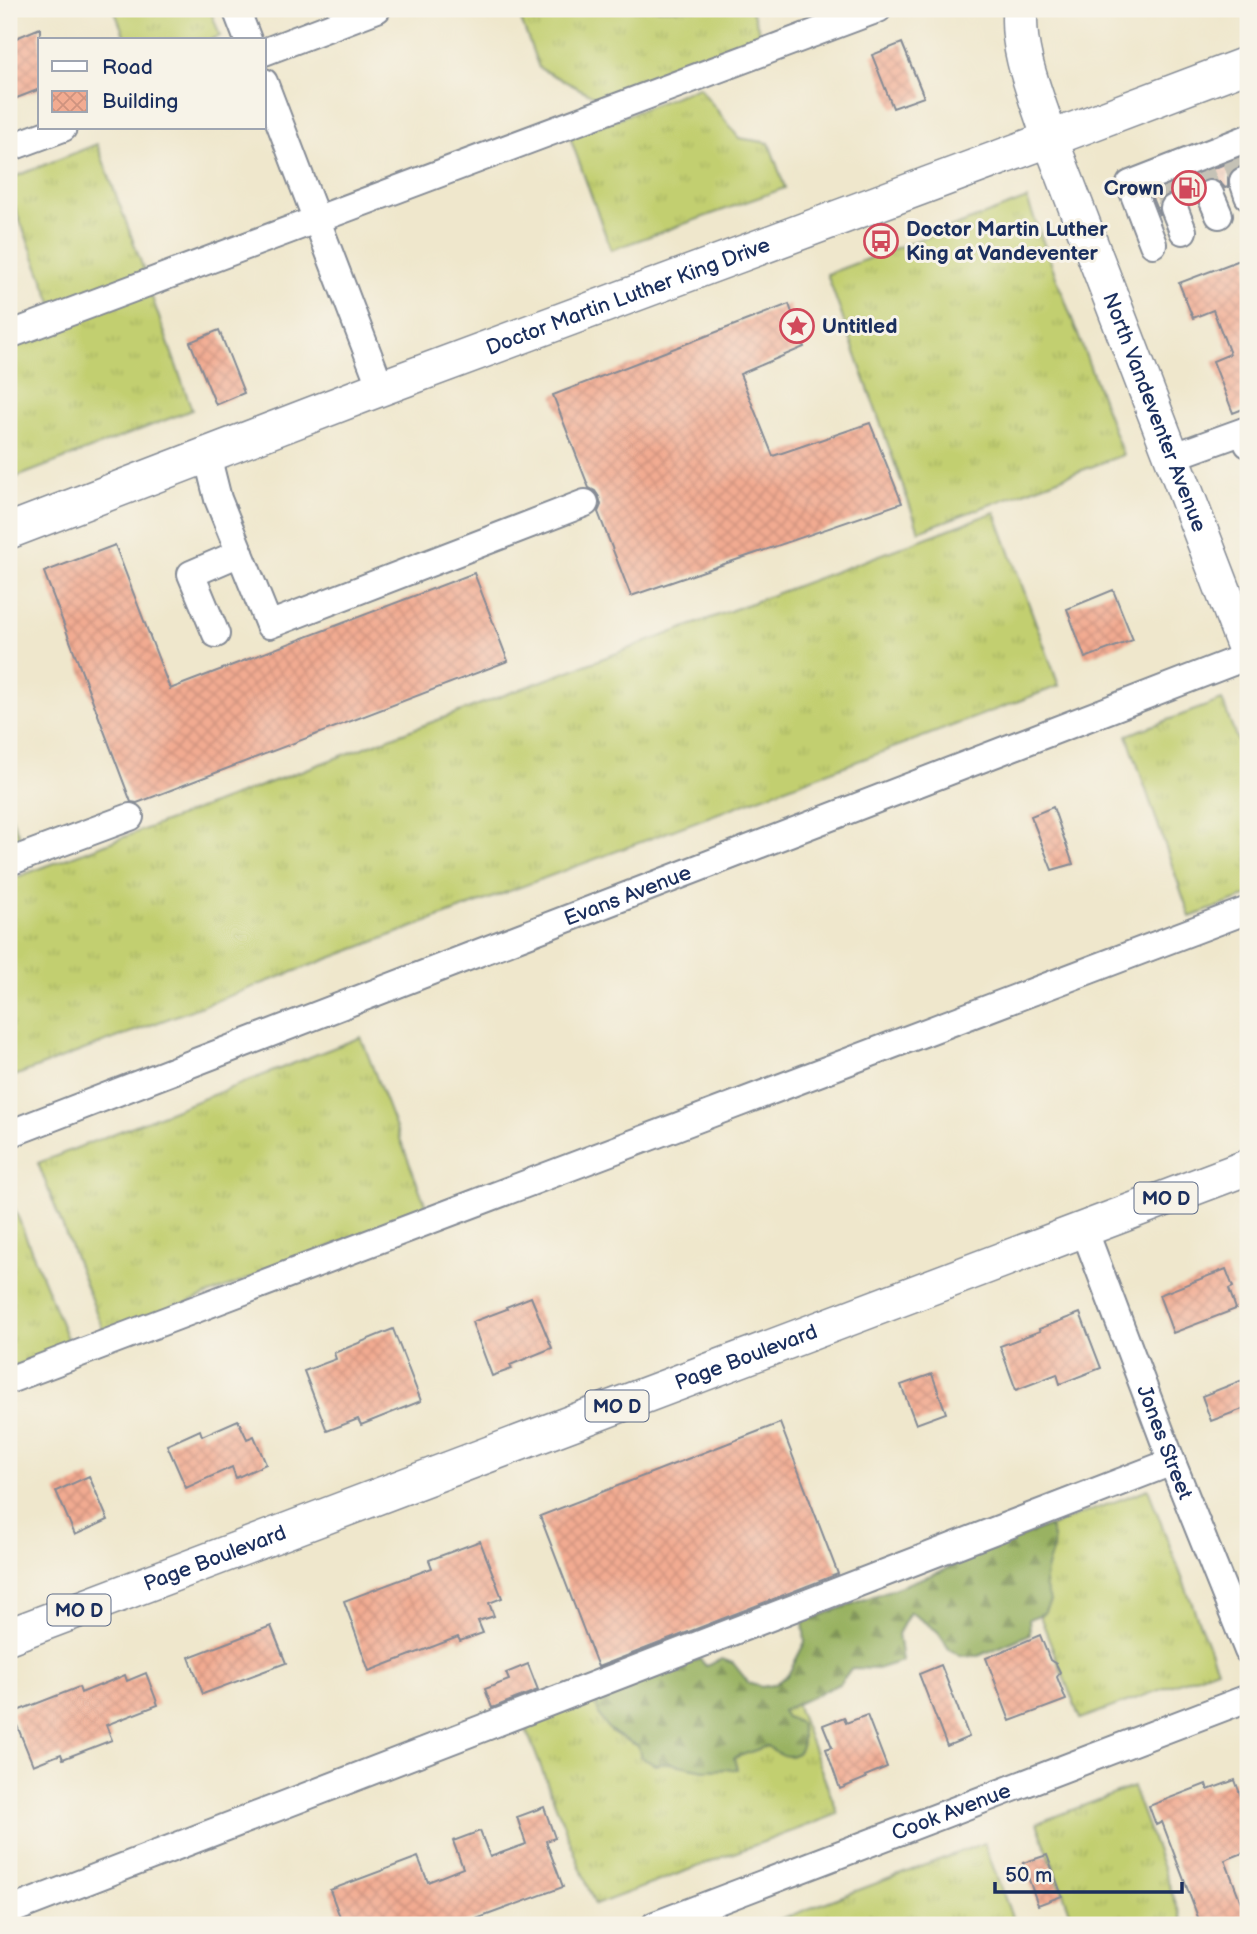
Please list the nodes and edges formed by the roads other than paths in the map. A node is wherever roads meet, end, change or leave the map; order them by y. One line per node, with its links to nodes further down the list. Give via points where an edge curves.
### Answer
1 (236, 9): 5 (street)
2 (377, 9): 6 (street)
3 (878, 9): 13 (street)
4 (1020, 9): 10 (main road, North Vandeventer Avenue, via 1022,52)
5 (247, 38)
6 (266, 51)
7 (1248, 64): 10 (main road, Doctor Martin Luther King Drive)
8 (266, 87): 13 (street)
9 (58, 130): 12 (street)
10 (1050, 139): 16 (main road, Doctor Martin Luther King Drive); 19 (main road, North Vandeventer Avenue)
11 (1237, 146): 14 (street, via 1162,178 1130,184)
12 (9, 148)
13 (316, 218): 15 (street); 16 (street)
14 (1153, 244)
15 (9, 335)
16 (381, 388): 18 (main road, Doctor Martin Luther King Drive)
17 (1248, 444): 19 (street, via 1244,431)
18 (206, 455): 21 (main road, Doctor Martin Luther King Drive); 22 (street)
19 (1172, 457): 24 (main road, North Vandeventer Avenue)
20 (584, 503): 22 (street, via 269,625)
21 (9, 531)
22 (240, 553): 23 (street, via 191,574)
23 (216, 635)
24 (1248, 656): 28 (street, Evans Avenue)
25 (130, 817): 26 (street)
26 (9, 863)
27 (1248, 910): 31 (street)
28 (9, 1133)
29 (1248, 1167): 30 (main road, Page Boulevard / MO D)
30 (1084, 1229): 32 (street, Jones Street); 33 (main road, Page Boulevard / MO D)
31 (9, 1380)
32 (1172, 1462): 34 (street, Jones Street); 36 (street)
33 (9, 1636)
34 (1248, 1651)
35 (1248, 1698): 37 (street, Cook Avenue)
36 (9, 1911)
37 (654, 1925)

